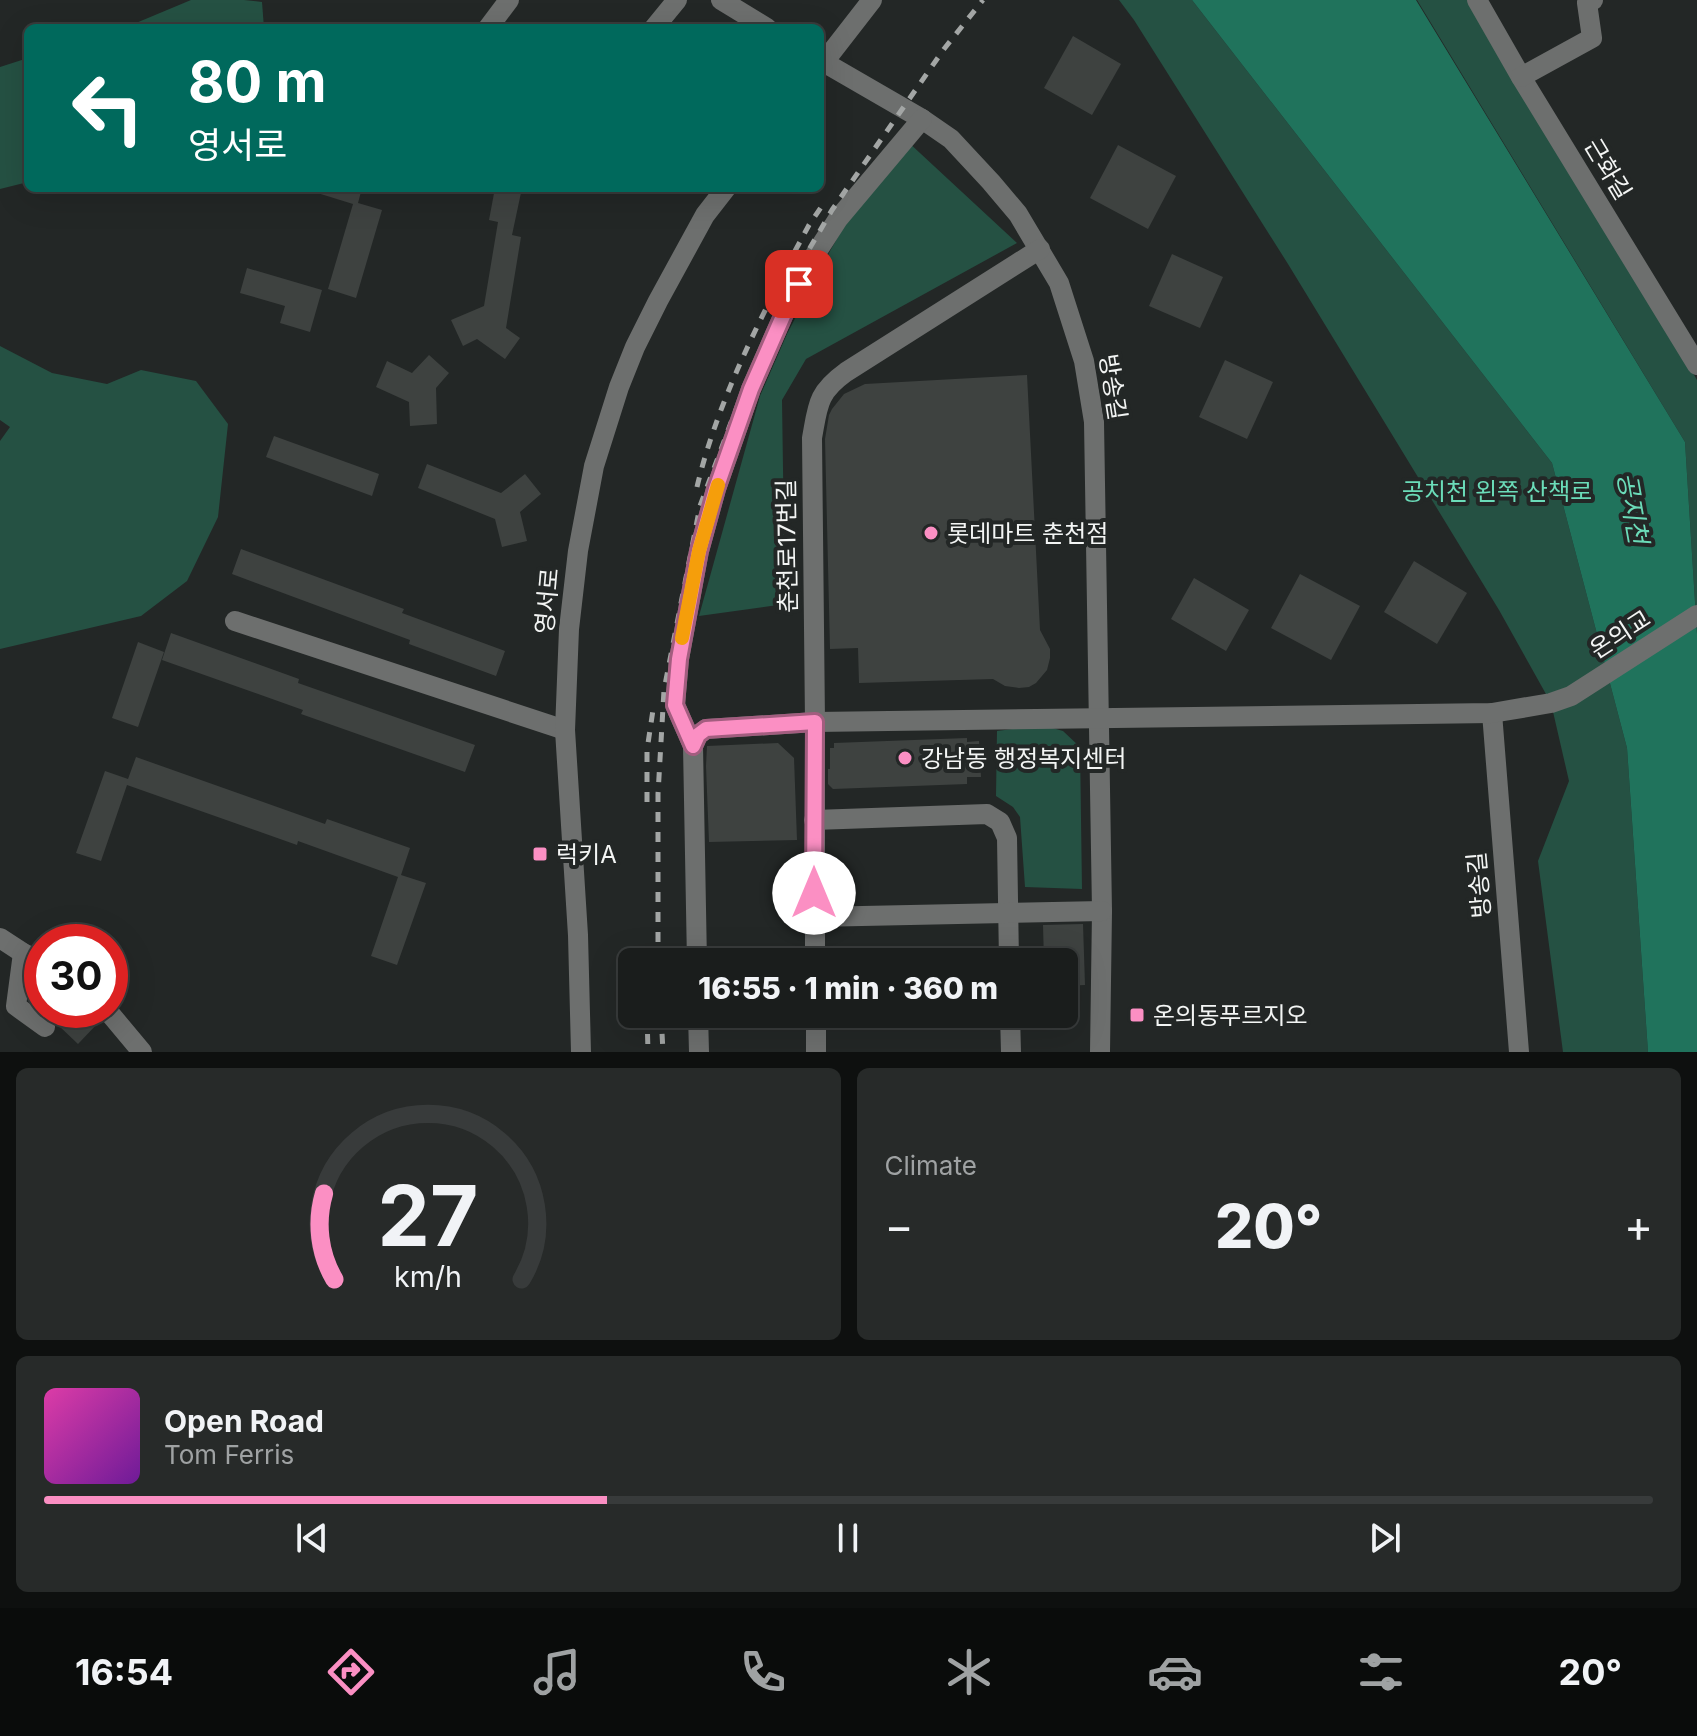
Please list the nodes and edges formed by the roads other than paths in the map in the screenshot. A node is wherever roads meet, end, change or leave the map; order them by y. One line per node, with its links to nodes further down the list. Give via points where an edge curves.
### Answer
1 (509, 0): 7 (street)
2 (677, 0): 8 (street)
3 (721, 0): 9 (street)
4 (872, 0): 10 (street)
5 (1477, 0): 12 (street, 근화길)
6 (1593, 0): 12 (street, via 1587,3 1592,38)
7 (491, 24)
8 (657, 24)
9 (760, 24)
10 (824, 59)
11 (824, 65): 13 (street)
12 (1521, 77): 16 (street, 근화길)
13 (922, 119): 15 (street, 방송길, via 951,139 991,182); 23 (street, via 831,229 787,307 751,389 699,551 679,659 675,705)
14 (723, 192): 22 (street, 영서로, via 705,215 635,347 594,466 571,597)
15 (1040, 249): 20 (street, 방송길, via 1070,312 1094,422); 21 (street, 춘천로17번길, via 846,372 821,396 812,438)
16 (1697, 365)
17 (1697, 615): 19 (street, 온의교, via 1571,696)
18 (235, 621): 22 (street)
19 (1492, 713): 20 (street); 45 (street, 방송길)
20 (1100, 719): 21 (street); 25 (street, 방송길)
21 (815, 722): 23 (street, via 706,729); 24 (street, 춘천로17번길)
22 (565, 730): 40 (street, 영서로)
23 (693, 746): 29 (street)
24 (814, 820): 26 (street, via 987,814 1000,822 1007,838); 27 (street, 춘천로17번길)
25 (1102, 911): 26 (street); 44 (street, 방송길)
26 (1008, 914): 27 (street); 31 (street)
27 (814, 917): 30 (street, 춘천로17번길)
28 (0, 938): 32 (street)
29 (697, 948)
30 (815, 948)
31 (1009, 948)
32 (24, 953)
33 (24, 983): 34 (street, via 16,1006)
34 (24, 1012)
35 (122, 1028): 39 (street)
36 (698, 1028): 41 (street)
37 (816, 1028): 42 (street)
38 (1010, 1028): 43 (street)
39 (142, 1052)
40 (581, 1052)
41 (699, 1052)
42 (816, 1052)
43 (1011, 1052)
44 (1100, 1052)
45 (1519, 1052)

